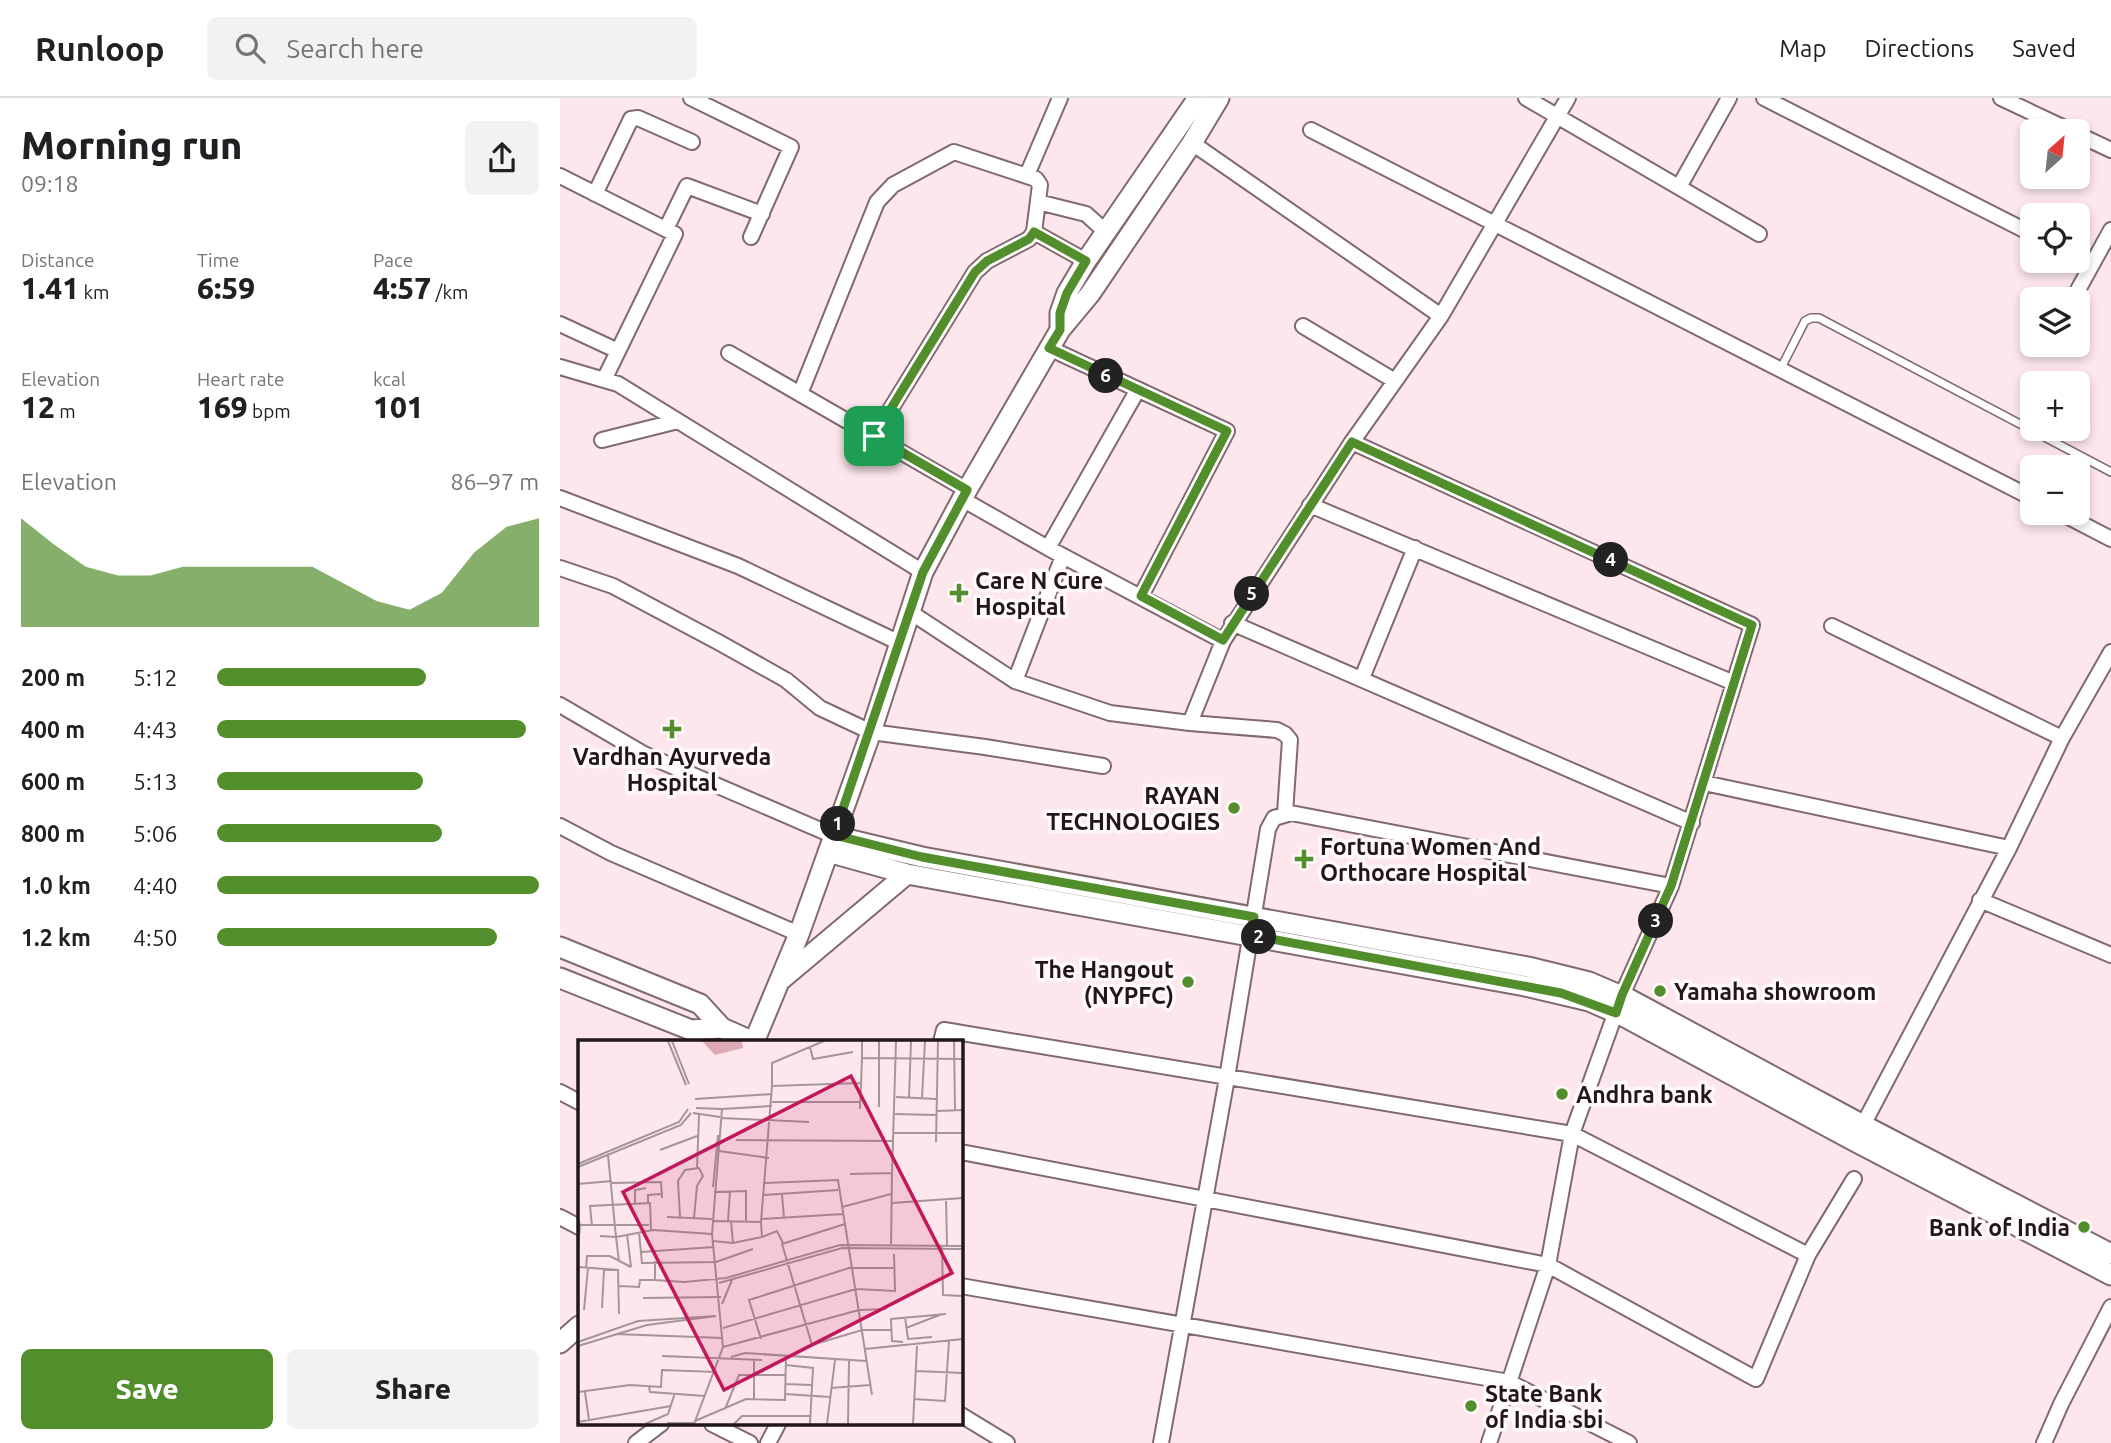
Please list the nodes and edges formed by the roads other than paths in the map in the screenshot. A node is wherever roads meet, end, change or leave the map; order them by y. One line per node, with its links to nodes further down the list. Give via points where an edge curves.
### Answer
1 (691, 98): 22 (street, via 791,147)
2 (1060, 98): 17 (street)
3 (1198, 98): 28 (street)
4 (1219, 98): 15 (street)
5 (1526, 98): 10 (street)
6 (1568, 98): 10 (street)
7 (1729, 98): 19 (street)
8 (1764, 98): 24 (street)
9 (2001, 98): 11 (street)
10 (1558, 116): 19 (street); 23 (street)
11 (2046, 119)
12 (1311, 130): 23 (street)
13 (2090, 140): 16 (street)
14 (692, 142): 20 (street, via 631,119)
15 (1192, 143): 34 (street); 37 (street, via 1090,294)
16 (2111, 150)
17 (1027, 175): 21 (street, via 1038,182); 46 (street, via 954,152 887,189 877,202)
18 (560, 176): 20 (street)
19 (1679, 187): 29 (street)
20 (596, 194): 25 (street)
21 (1038, 202): 27 (street); 28 (street, via 1086,214)
22 (762, 214): 25 (street, via 687,186); 30 (street)
23 (1496, 223): 34 (street); 42 (street)
24 (2020, 228)
25 (666, 229): 39 (street, via 675,234)
26 (2111, 230): 32 (street)
27 (1034, 232): 31 (street); 48 (street, via 975,272)
28 (1106, 232): 31 (street)
29 (1759, 234)
30 (751, 237)
31 (1086, 261): 37 (street, via 1067,293)
32 (2092, 265): 33 (street)
33 (2080, 287)
34 (1441, 316): 44 (street)
35 (560, 324): 39 (street)
36 (1303, 326): 44 (street)
37 (1060, 330): 38 (street)
38 (1049, 348): 45 (street); 53 (street)
39 (618, 351): 43 (street)
40 (729, 353): 46 (street)
41 (560, 367): 43 (street)
42 (1781, 368): 51 (lane, via 1805,321 1819,318); 52 (street)
43 (604, 380): 47 (street)
44 (1395, 381): 50 (street)
45 (1137, 391): 58 (street); 63 (street, via 1227,431)
46 (800, 394): 48 (street)
47 (678, 421): 49 (street); 62 (street)
48 (874, 436): 53 (street)
49 (602, 440)
50 (1352, 442): 55 (street); 72 (street, via 1752,625)
51 (2111, 472)
52 (2020, 492)
53 (965, 495): 58 (street); 62 (street)
54 (560, 498): 68 (street, via 738,566)
55 (1310, 505): 59 (street); 65 (street)
56 (2084, 525): 57 (street)
57 (2111, 539)
58 (1048, 548): 60 (street)
59 (1415, 548): 70 (street); 72 (street)
60 (1063, 556): 63 (street); 71 (street)
61 (560, 568): 75 (street, via 613,586 786,680 820,708)
62 (923, 572): 64 (street)
63 (1141, 596): 67 (street)
64 (910, 612): 68 (street); 71 (street)
65 (1232, 623): 67 (street); 70 (street)
66 (1832, 626): 76 (street)
67 (1223, 640): 74 (street)
68 (900, 643): 75 (street)
69 (2111, 652): 76 (street)
70 (1362, 678): 80 (street)
71 (1015, 681): 74 (street, via 1110,713)
72 (1734, 683): 78 (street)
73 (560, 705): 82 (street, via 644,754)
74 (1190, 723): 79 (street, via 1285,734 1290,740)
75 (871, 733): 77 (street); 82 (street)
76 (2062, 738): 83 (street)
77 (1103, 766)
78 (1704, 783): 80 (street); 83 (street)
79 (1285, 813): 85 (street); 87 (street, via 1274,818 1268,829)
80 (1692, 823): 85 (street)
81 (560, 826): 88 (street, via 611,853)
82 (831, 844): 84 (street); 87 (street, via 922,857); 88 (street)
83 (2010, 848): 86 (street)
84 (907, 874): 87 (street); 92 (street)
85 (1671, 886): 93 (street)
86 (1980, 900): 90 (street); 101 (street)
87 (1252, 926): 93 (street); 98 (street)
88 (799, 934): 92 (street)
89 (560, 947): 94 (street, via 700,1004)
90 (2111, 955)
91 (560, 978): 94 (street, via 691,1030)
92 (779, 982): 96 (street)
93 (1619, 1004): 101 (street); 102 (street); 111 (street, via 1854,1141)
94 (722, 1028): 95 (street)
95 (749, 1040)
96 (755, 1040)
97 (942, 1040): 98 (street, via 944,1030)
98 (1227, 1078): 102 (street); 105 (street)
99 (560, 1092): 100 (street)
100 (578, 1101)
101 (1863, 1125): 108 (street)
102 (1572, 1134): 109 (street); 110 (street)
103 (962, 1152): 105 (street)
104 (1854, 1179): 109 (street)
105 (1205, 1199): 110 (street); 114 (street)
106 (560, 1217): 107 (street)
107 (578, 1226)
108 (2111, 1254)
109 (1808, 1255): 110 (street, via 1756,1379)
110 (1548, 1265): 115 (street)
111 (2111, 1275)
112 (962, 1286): 114 (street)
113 (2111, 1307): 128 (street)
114 (1182, 1325): 115 (street); 125 (street)
115 (1509, 1382): 126 (street); 127 (street)
116 (962, 1416): 120 (street)
117 (658, 1426): 121 (street)
118 (716, 1426): 122 (street)
119 (777, 1426): 123 (street)
120 (986, 1438): 124 (street)
121 (636, 1443)
122 (750, 1443)
123 (768, 1443)
124 (1007, 1443)
125 (1161, 1443)
126 (1489, 1443)
127 (1629, 1443)
128 (2044, 1443)

